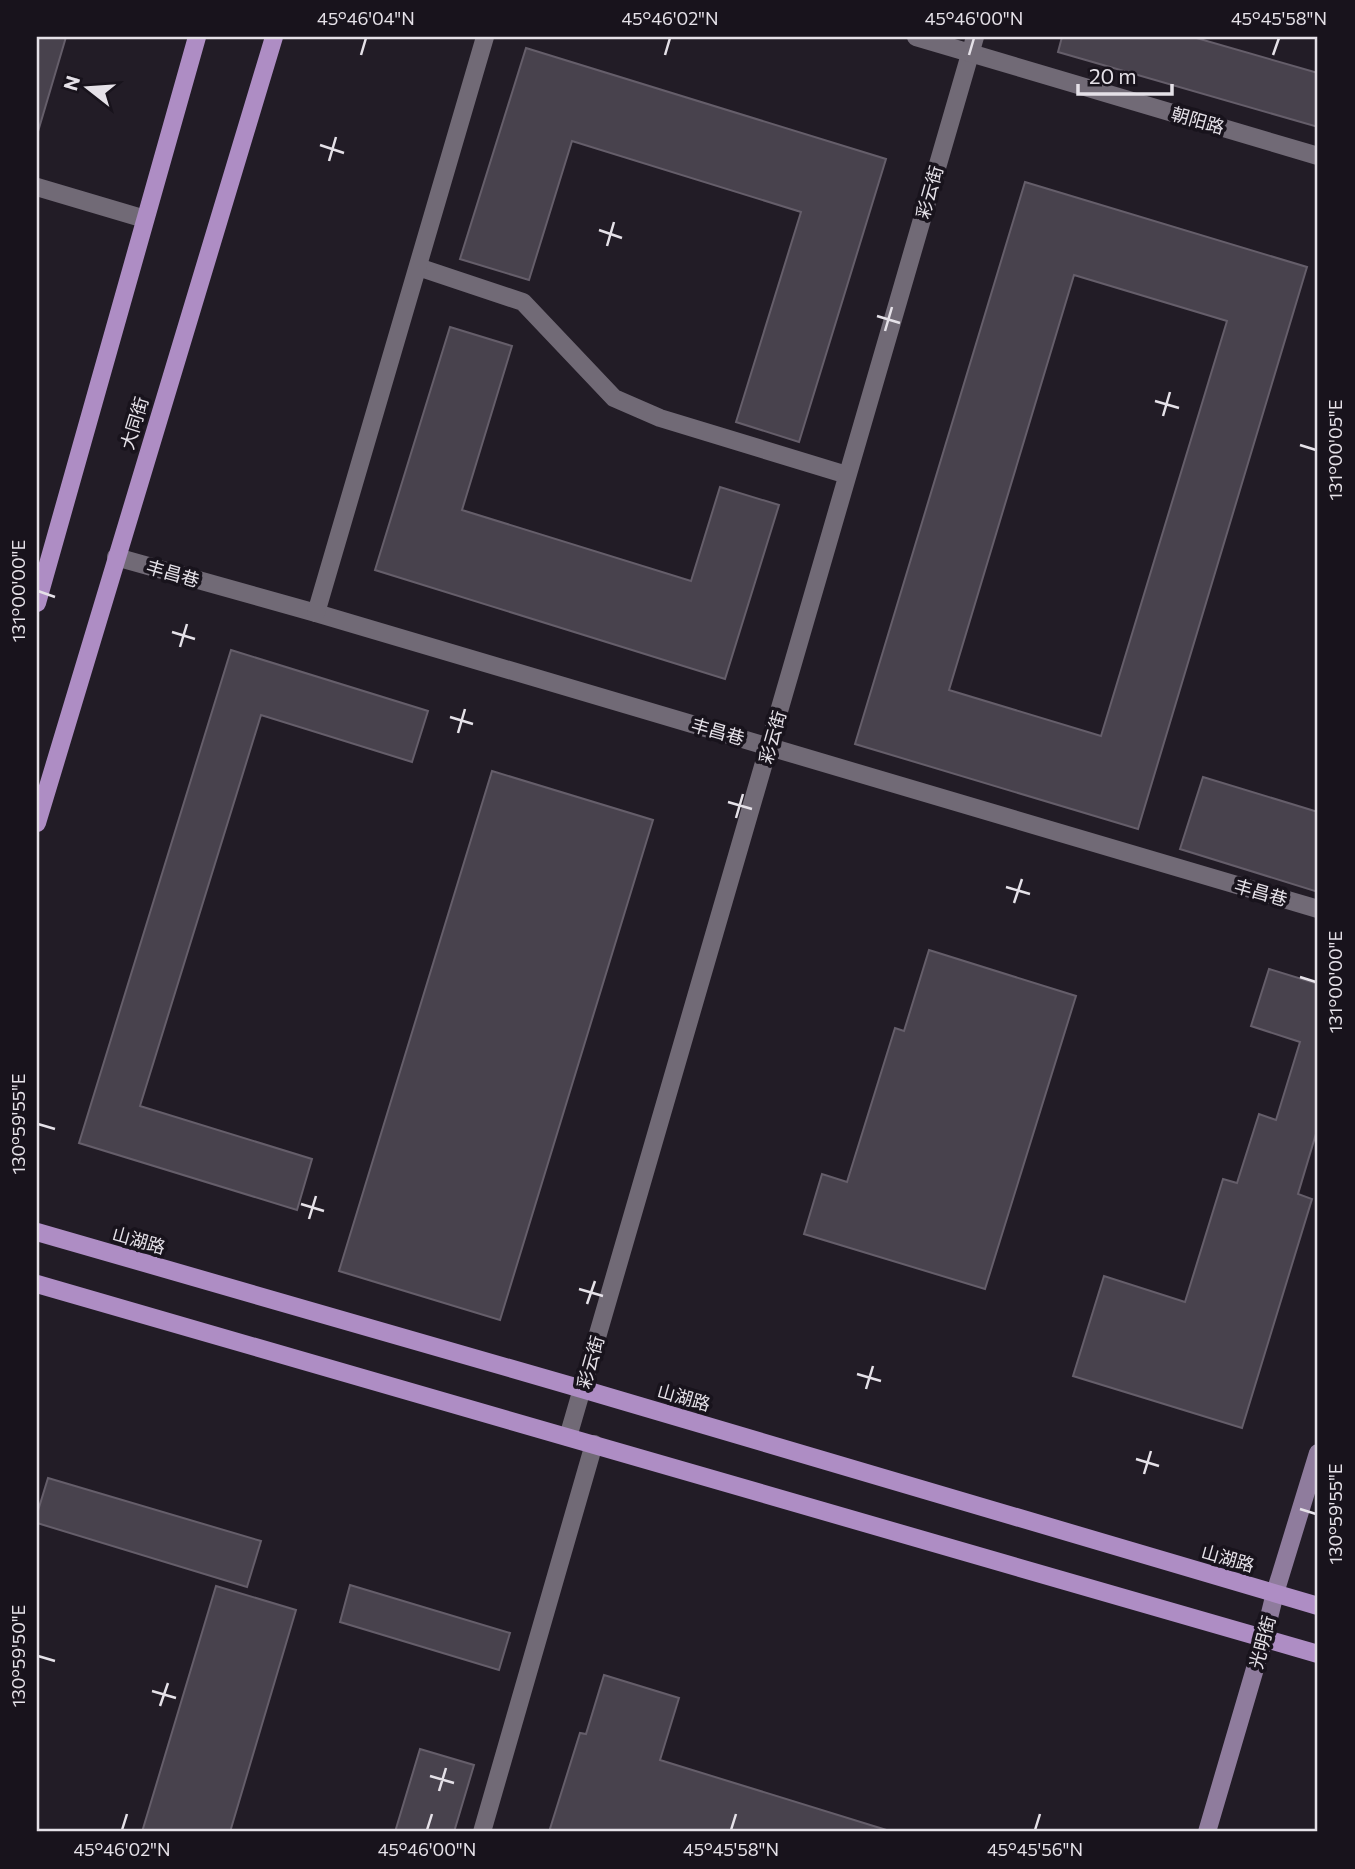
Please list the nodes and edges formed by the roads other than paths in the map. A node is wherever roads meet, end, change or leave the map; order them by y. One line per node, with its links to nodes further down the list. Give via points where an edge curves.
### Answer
1 (197, 37): 8 (main road)
2 (274, 37): 11 (main road, 大同街)
3 (485, 37): 9 (street)
4 (916, 37): 5 (street, 朝阳路)
5 (972, 45): 6 (street, 朝阳路); 10 (street, 彩云街)
6 (1318, 156)
7 (37, 187): 8 (street)
8 (145, 219): 12 (main road)
9 (418, 267): 10 (street, via 523,302 614,398 660,418); 13 (street)
10 (847, 475): 14 (street, 彩云街)
11 (116, 556): 13 (street, 丰昌巷); 15 (main road, 大同街)
12 (37, 603)
13 (316, 613): 14 (street, 丰昌巷)
14 (769, 747): 16 (street, 丰昌巷); 19 (street, 彩云街)
15 (37, 822)
16 (1318, 909)
17 (37, 1232): 19 (main road, 山湖路)
18 (37, 1284): 20 (main road)
19 (582, 1389): 20 (street, 彩云街); 23 (main road, 山湖路)
20 (568, 1437): 21 (main road)
21 (594, 1444): 25 (main road); 27 (street)
22 (1318, 1453): 23 (main road, 光明街)
23 (1275, 1593): 24 (main road, 山湖路); 25 (main road, 光明街)
24 (1318, 1606)
25 (1264, 1638): 26 (main road); 28 (main road, 光明街)
26 (1318, 1654)
27 (482, 1832)
28 (1207, 1832)

